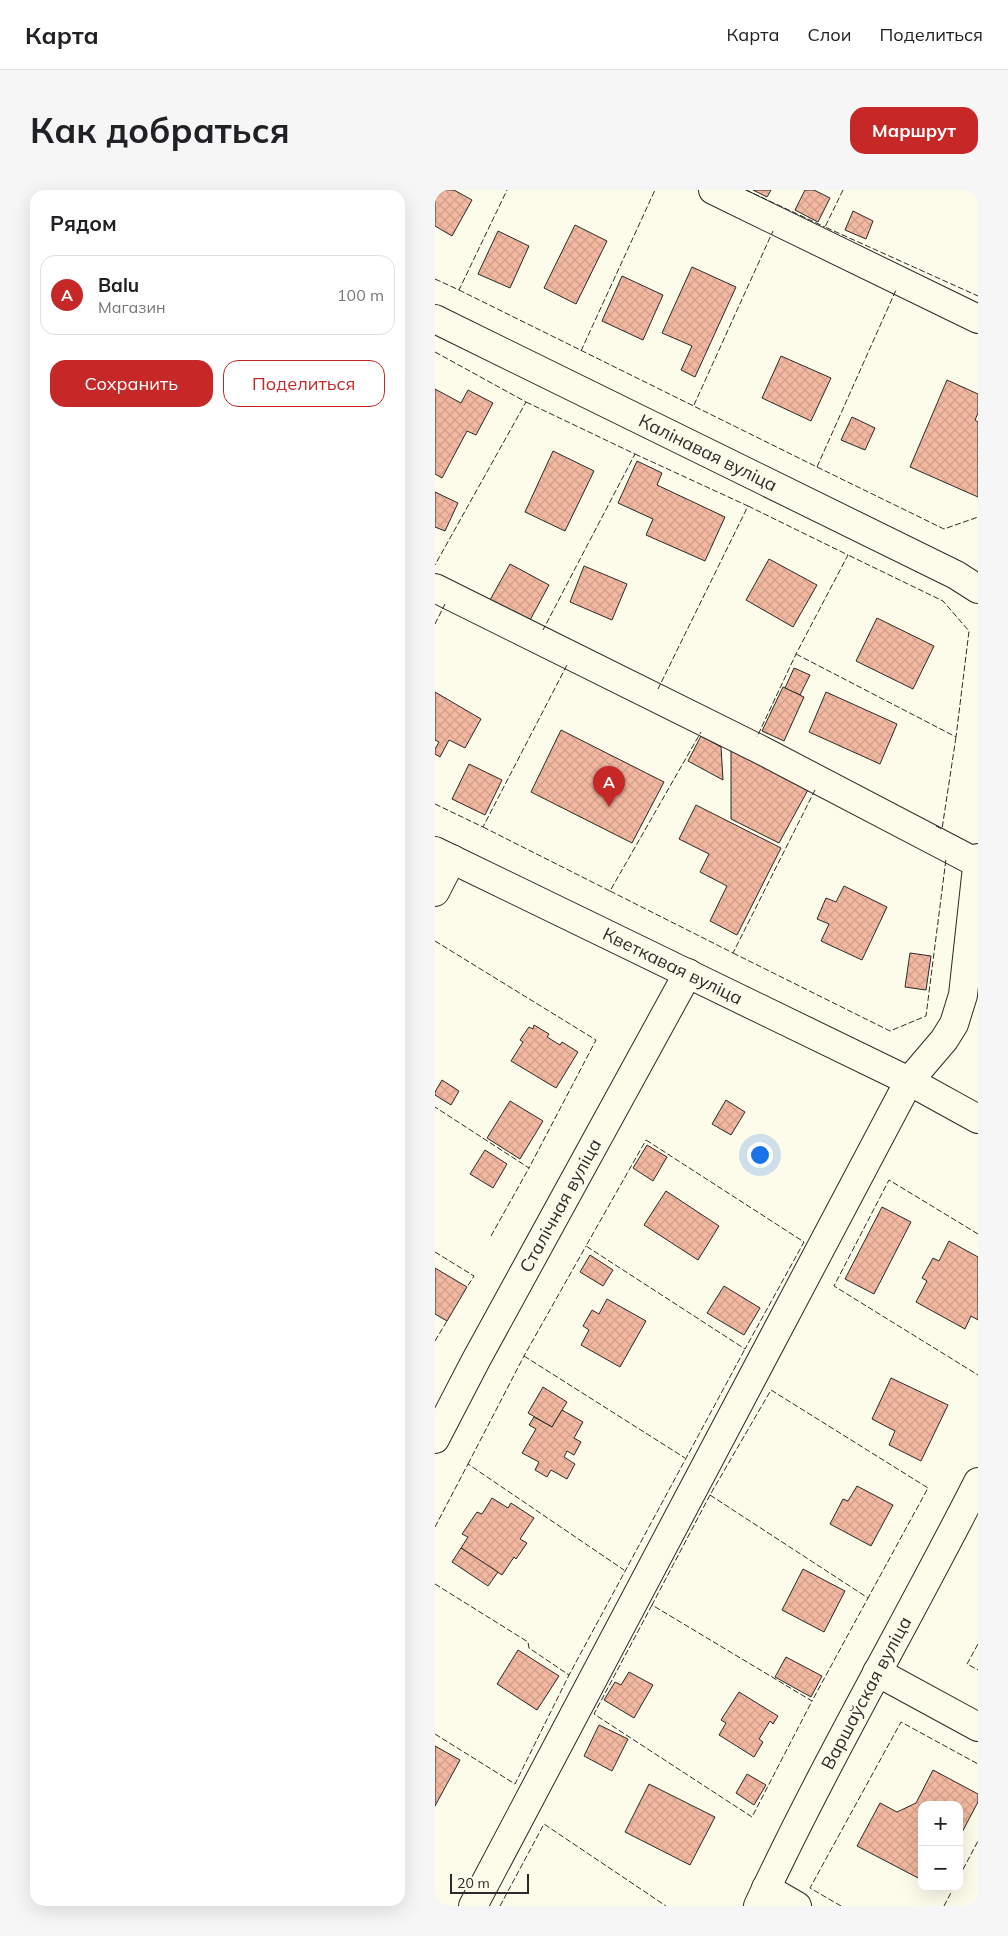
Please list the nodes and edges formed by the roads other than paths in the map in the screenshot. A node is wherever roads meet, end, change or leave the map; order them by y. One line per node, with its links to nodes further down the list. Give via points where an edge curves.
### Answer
1 (713, 190): 3 (street)
2 (435, 318): 5 (street, Калінавая вуліца, via 956,575)
3 (978, 319)
4 (435, 588): 8 (street, via 763,751)
5 (978, 589)
6 (444, 855): 9 (street); 10 (street, Кветкавая вуліца)
7 (978, 858): 8 (street)
8 (977, 864): 11 (street, via 963,995 954,1024)
9 (435, 892)
10 (688, 973): 11 (street, Кветкавая вуліца); 13 (street, Сталічная вуліца)
11 (909, 1082): 12 (street, Кветкавая вуліца); 18 (street)
12 (978, 1119)
13 (435, 1439)
14 (978, 1482): 15 (street, Варшаўская вуліца, via 933,1572)
15 (877, 1672): 16 (street); 17 (street, Варшаўская вуліца)
16 (978, 1727)
17 (762, 1897): 19 (street)
18 (473, 1906)
19 (797, 1906)

